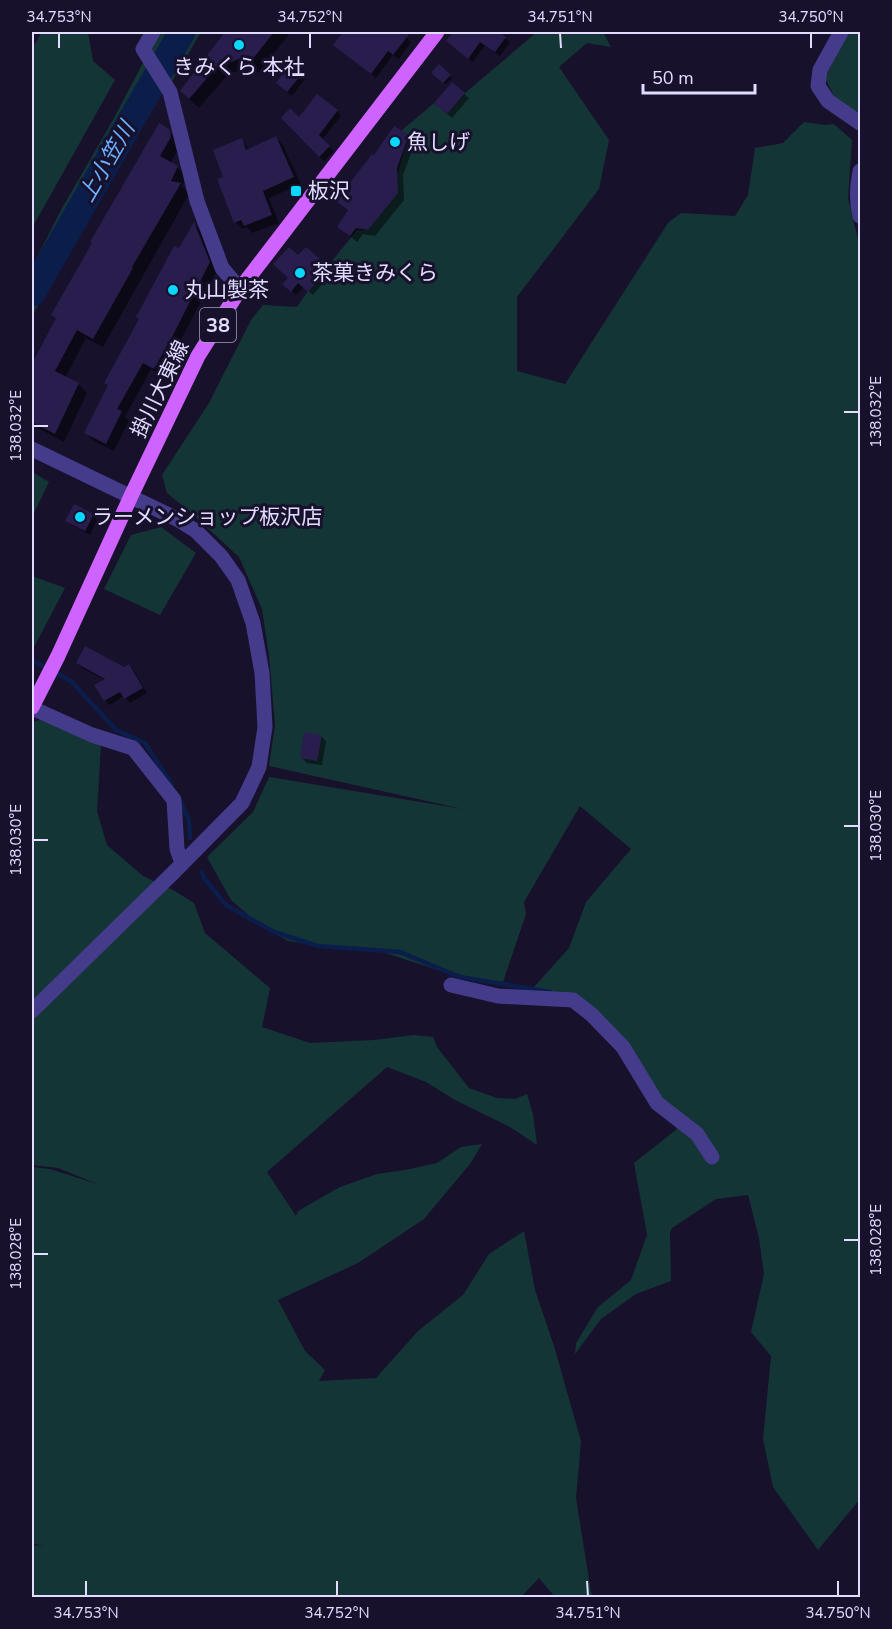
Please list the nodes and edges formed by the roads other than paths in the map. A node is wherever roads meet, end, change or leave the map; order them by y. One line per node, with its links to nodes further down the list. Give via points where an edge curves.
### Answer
1 (153, 32): 7 (street, via 143,49 170,92 197,201 222,268)
2 (437, 32): 7 (main road, 掛川大東線 / 38)
3 (840, 32): 4 (street, via 820,70 818,86 828,100)
4 (861, 123)
5 (861, 171): 6 (street, via 857,188)
6 (861, 216)
7 (240, 289): 9 (main road, 掛川大東線 / 38, via 198,356)
8 (32, 449): 9 (street)
9 (131, 496): 10 (main road, 掛川大東線 / 38, via 58,656); 12 (street, via 196,531 221,556 238,580 253,623 262,673 265,727 259,768 242,803)
10 (38, 688): 11 (main road, 掛川大東線 / 38)
11 (32, 707): 12 (street, via 133,748 174,800 177,849)
12 (182, 863): 14 (street)
13 (451, 985): 15 (street, via 498,996 573,1000 623,1047 657,1103 697,1134)
14 (32, 1011)
15 (712, 1157)

